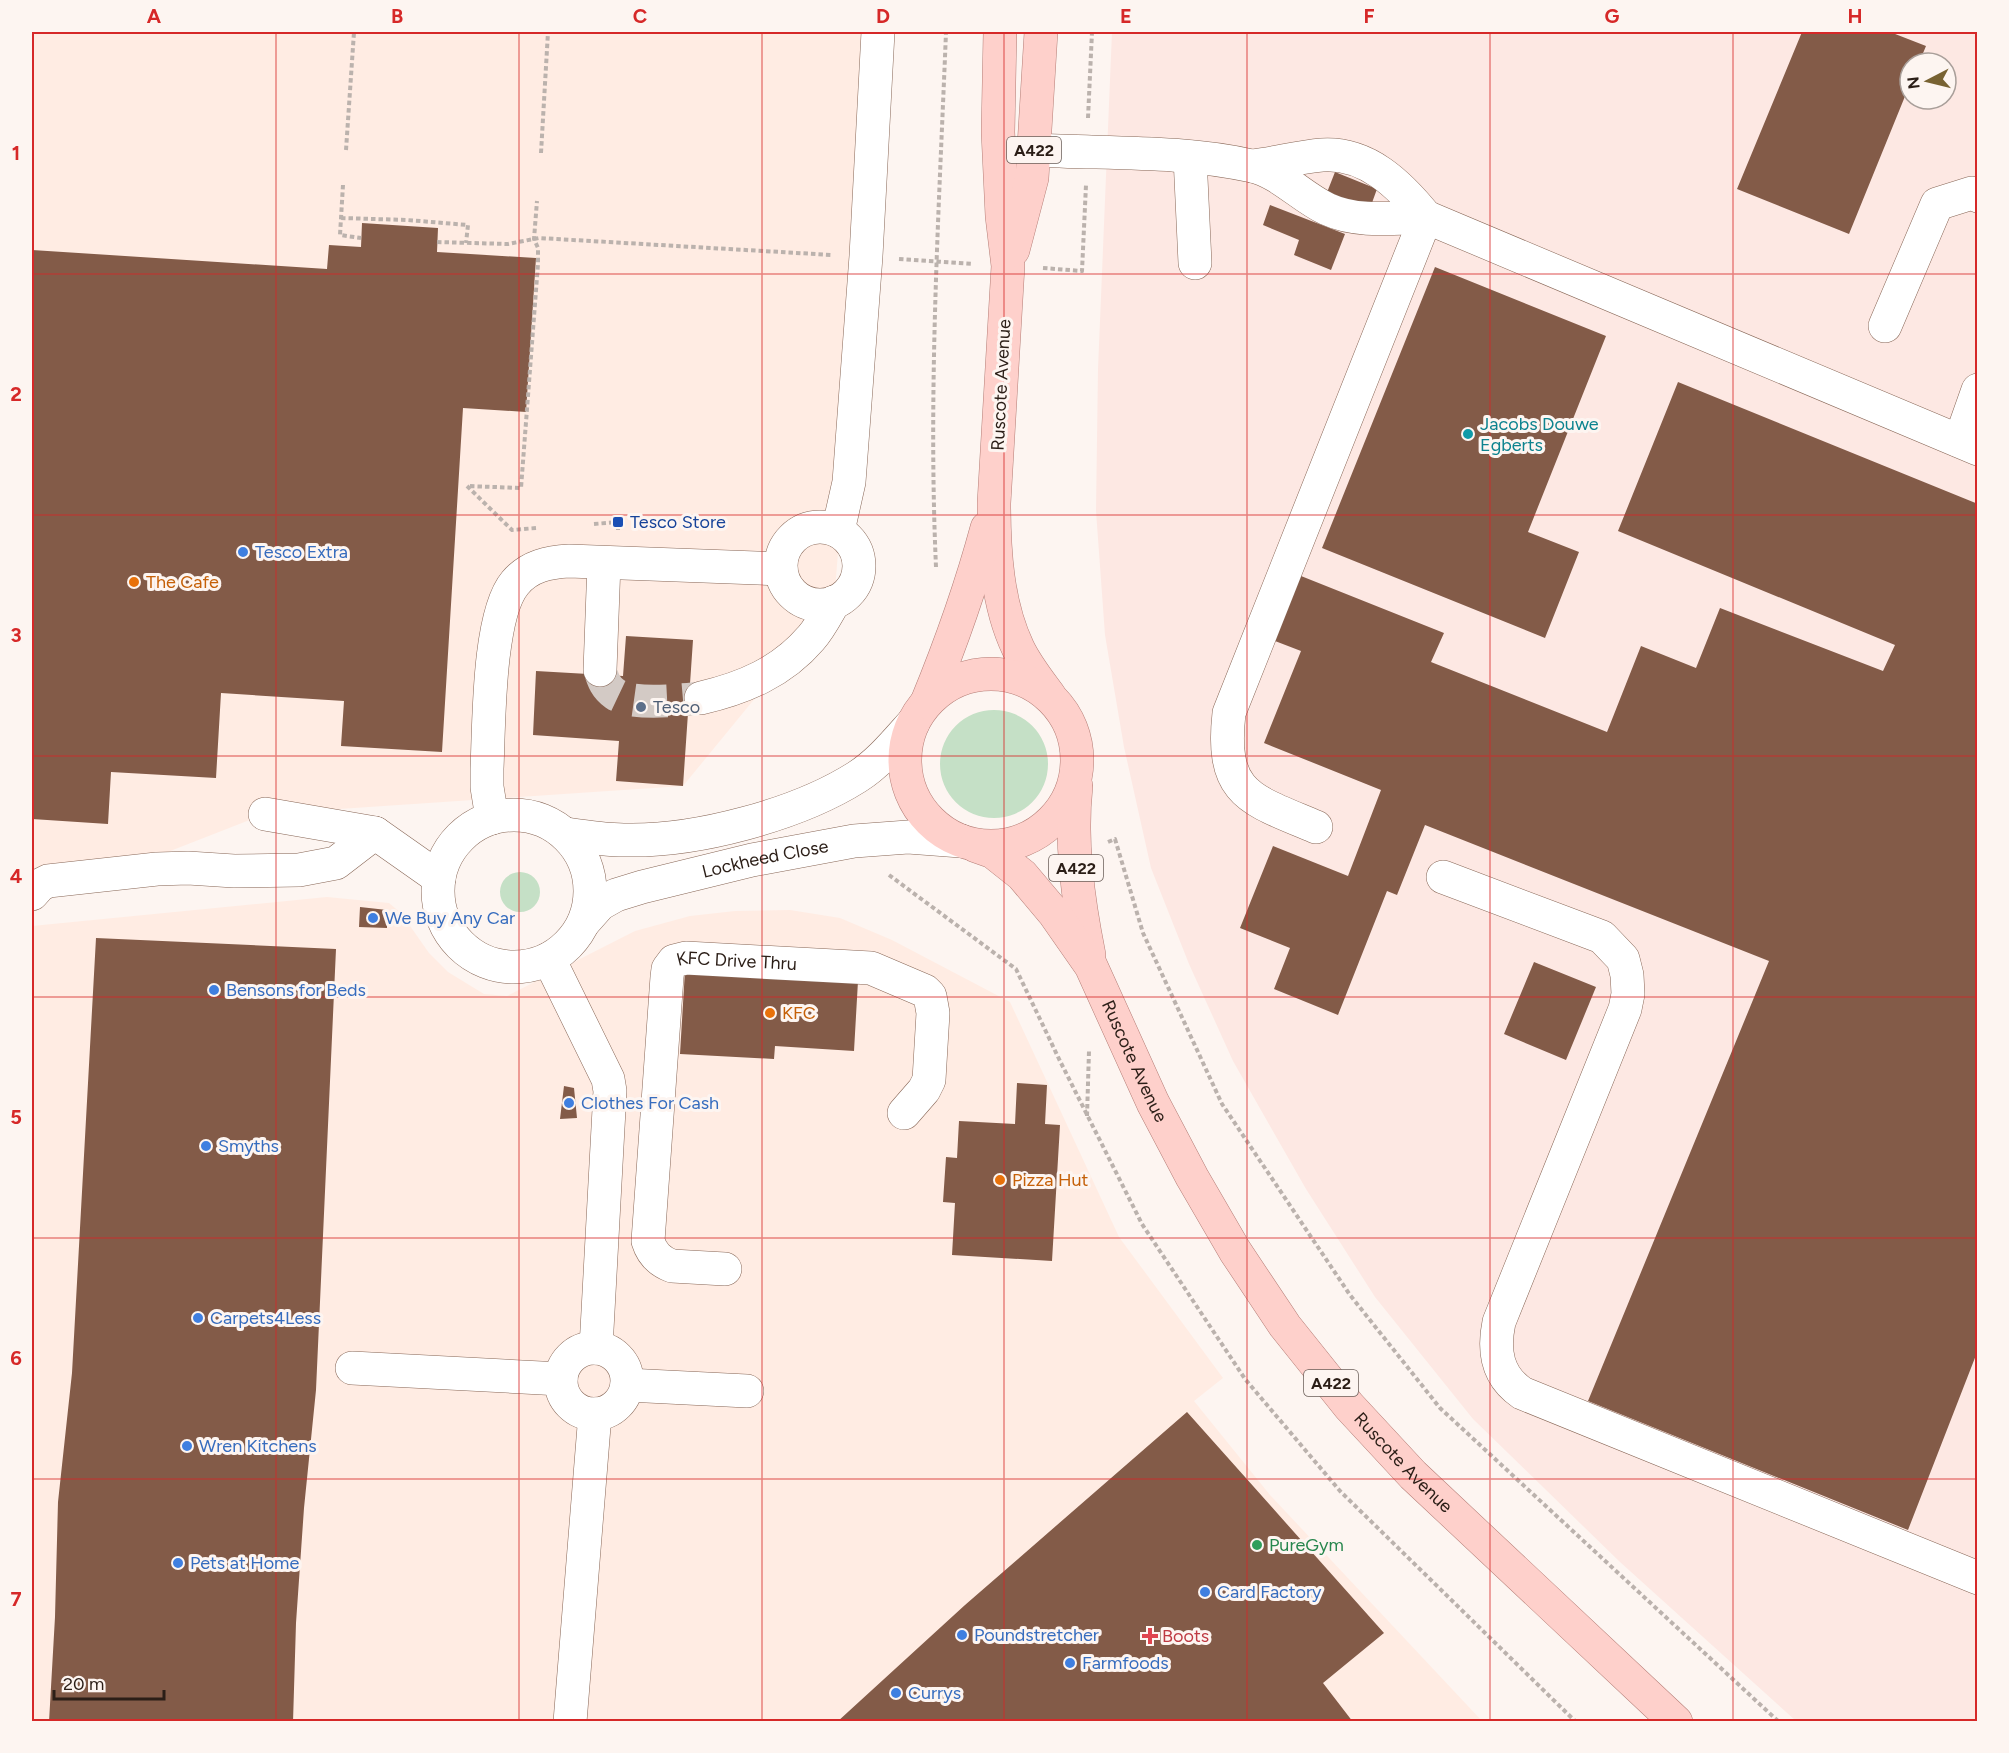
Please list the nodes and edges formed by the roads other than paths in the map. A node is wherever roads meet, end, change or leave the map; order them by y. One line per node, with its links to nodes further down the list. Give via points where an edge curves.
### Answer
1 (878, 32): 15 (street, via 849,482)
2 (1000, 32): 10 (main road, Ruscote Avenue / A422, via 998,132)
3 (1041, 32): 4 (main road, Ruscote Avenue / A422)
4 (1034, 150): 5 (street); 10 (main road, Ruscote Avenue / A422, via 1029,187)
5 (1190, 157): 6 (street); 9 (street)
6 (1253, 166): 8 (street, via 1344,215 1367,219); 8 (street, via 1323,155 1355,160 1391,180)
7 (1977, 196): 11 (street, via 1972,193 1937,204)
8 (1426, 217): 13 (street); 26 (street, via 1229,713 1227,755 1246,794)
9 (1194, 263)
10 (1008, 266): 14 (main road, Ruscote Avenue / A422)
11 (1885, 326)
12 (1977, 390): 13 (street)
13 (1969, 445)
14 (994, 503): 20 (main road, Ruscote Avenue / A422, via 1000,590 1008,618 1018,648); 22 (main road, Ruscote Avenue / A422, via 941,668)
15 (838, 531): 17 (street, via 815,527 793,537 786,546); 18 (street, via 855,549 858,574 849,591)
16 (604, 563): 17 (street); 19 (street); 25 (street, via 552,562 538,566 515,582 502,607 494,653 487,769)
17 (781, 569): 18 (street, via 790,591 800,599 822,605)
18 (834, 602): 21 (street, via 812,637 777,669 754,682)
19 (600, 670)
20 (1049, 694): 22 (main road, via 1026,680 1000,674 973,675 948,685); 23 (main road, via 1066,716 1076,742)
21 (701, 698)
22 (920, 712): 28 (street, via 894,745 858,776 773,814 701,833 661,838 626,840); 29 (main road, via 906,746 911,793 940,830)
23 (1078, 770): 29 (main road, via 1070,797 1054,820 1031,838 1004,846); 35 (main road, Ruscote Avenue / A422, via 1075,856)
24 (265, 814): 27 (street)
25 (492, 818): 28 (street, via 535,818); 31 (street, via 457,840)
26 (1316, 827)
27 (375, 833): 31 (street); 32 (street, via 336,863 299,870 157,869 48,881)
28 (565, 834): 33 (street, via 580,852 589,875 590,899)
29 (968, 844): 33 (street, Lockheed Close, via 908,837 871,839 752,860 616,895 600,904); 35 (main road, Ruscote Avenue / A422, via 993,852 1022,875)
30 (1443, 877): 44 (street, via 1602,937 1623,959 1627,975 1625,1009 1499,1322 1497,1357 1513,1387)
31 (439, 878): 34 (street, via 439,902 446,925 460,944 479,958 502,966 526,966)
32 (32, 894)
33 (584, 922): 34 (street, via 563,950)
34 (549, 959): 38 (street, via 608,1079 610,1091)
35 (1091, 966): 46 (main road, Ruscote Avenue / A422, via 1153,1104 1191,1177 1285,1326 1349,1406 1413,1475)
36 (904, 1113): 37 (street, KFC Drive Thru, via 929,1080 932,1005 925,991 871,968 686,958 675,961 667,977 648,1241 654,1255 665,1264)
37 (724, 1269)
38 (596, 1348): 40 (street, via 576,1353 568,1360); 41 (street, via 607,1350 623,1364)
39 (352, 1368): 40 (street)
40 (561, 1379): 43 (street, via 562,1390 574,1408)
41 (627, 1385): 42 (street); 43 (street, via 612,1409)
42 (747, 1391)
43 (595, 1414): 45 (street)
44 (1977, 1578)
45 (570, 1722)
46 (1676, 1722)

